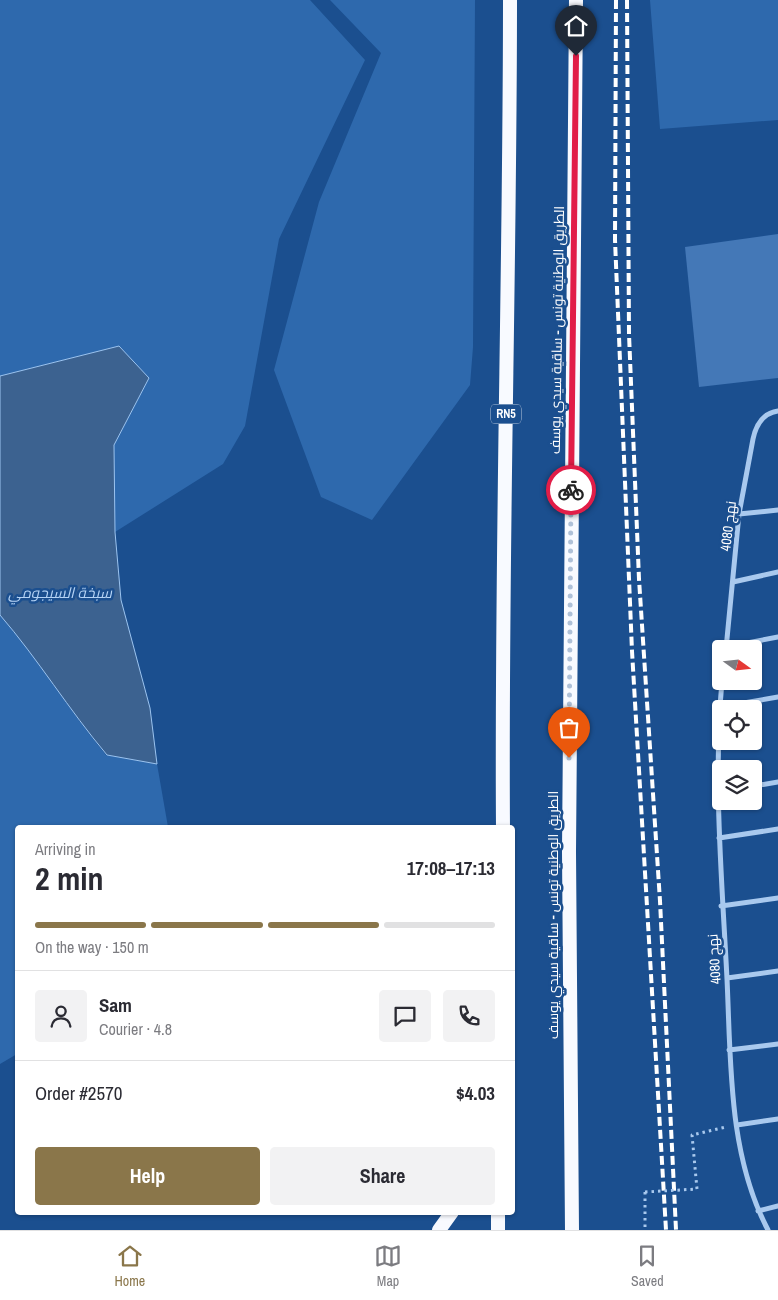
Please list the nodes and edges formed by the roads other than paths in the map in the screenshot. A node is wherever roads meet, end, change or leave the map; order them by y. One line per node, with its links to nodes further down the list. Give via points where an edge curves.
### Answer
1 (510, 0): 16 (highway, RN5)
2 (576, 0): 33 (highway, الطريق الوطنية تونس - ساقية سيدي يوسف, via 568,852)
3 (778, 411): 5 (street, نهج 4080, via 769,412 755,430)
4 (778, 510): 5 (street)
5 (739, 514): 7 (street, نهج 4080)
6 (778, 572): 7 (street)
7 (733, 582): 9 (street, نهج 4080)
8 (778, 637): 10 (street)
9 (727, 640)
10 (762, 640)
11 (778, 697): 12 (street)
12 (761, 700)
13 (778, 782): 14 (street)
14 (762, 785)
15 (719, 810): 18 (street, نهج 4080)
16 (503, 825)
17 (778, 829): 18 (street)
18 (719, 838): 20 (street, نهج 4080)
19 (778, 898): 20 (street)
20 (721, 906): 22 (street, نهج 4080)
21 (778, 971): 22 (street)
22 (727, 978): 24 (street, نهج 4080)
23 (778, 1044): 24 (street)
24 (730, 1050): 26 (street, نهج 4080)
25 (778, 1120): 26 (street)
26 (737, 1125): 28 (street, نهج 4080, via 743,1168)
27 (778, 1206): 28 (street)
28 (758, 1210): 34 (street, نهج 4080)
29 (450, 1215): 31 (highway)
30 (498, 1215): 32 (highway)
31 (440, 1230)
32 (498, 1230)
33 (572, 1230)
34 (768, 1230)

